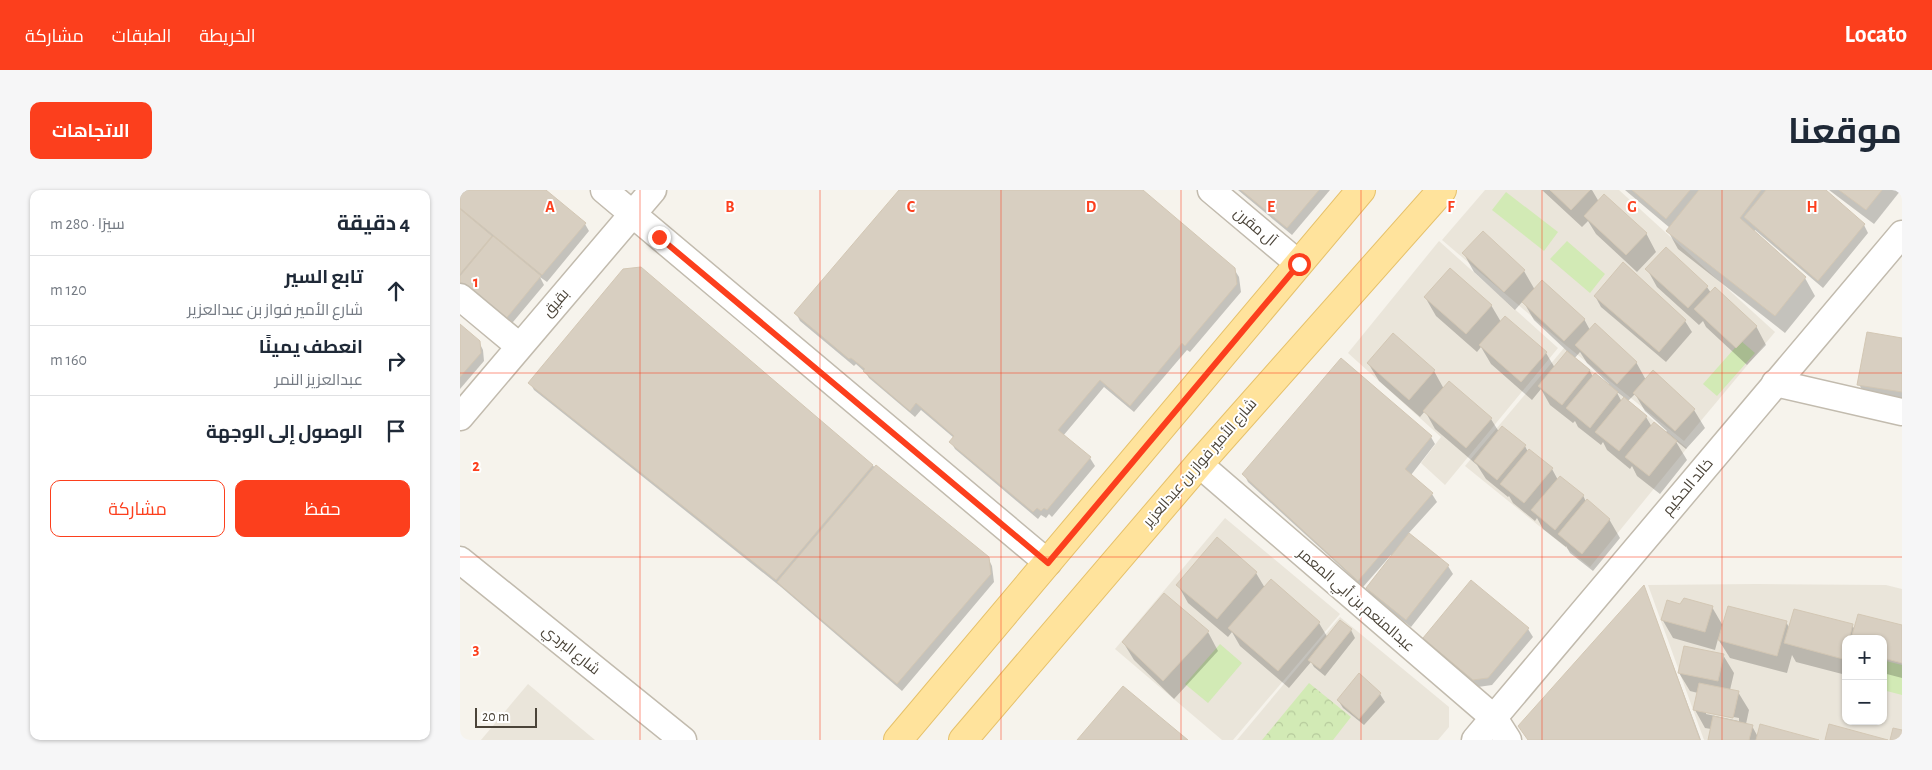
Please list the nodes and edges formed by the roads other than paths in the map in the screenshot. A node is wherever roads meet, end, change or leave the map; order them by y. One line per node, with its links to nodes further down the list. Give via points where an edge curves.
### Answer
1 (604, 190): 6 (street)
2 (653, 190): 6 (street, بقيق)
3 (1210, 190): 8 (street, آل مقرن)
4 (1361, 190): 8 (main road)
5 (1442, 190): 14 (main road, شارع الأمير فواز بن عبدالعزير)
6 (632, 215): 10 (street, بقيق); 16 (street)
7 (1902, 234): 11 (street, خالد الحكيم)
8 (1299, 264): 16 (main road)
9 (460, 297): 10 (street)
10 (519, 346): 13 (street, بقيق)
11 (1775, 383): 12 (street); 17 (street, خالد الحكيم)
12 (1902, 412)
13 (460, 416)
14 (1198, 464): 17 (street, عبدالمنعم بن أبي المعمر); 20 (main road, شارع الأمير فواز بن عبدالعزير)
15 (460, 560): 19 (street, شارع البردي)
16 (1048, 563): 18 (main road)
17 (1494, 718): 21 (street, خالد الحكيم); 22 (street, عبدالمنعم بن أبي المعمر)
18 (908, 734)
19 (683, 740)
20 (963, 740)
21 (1475, 740)
22 (1508, 740)

